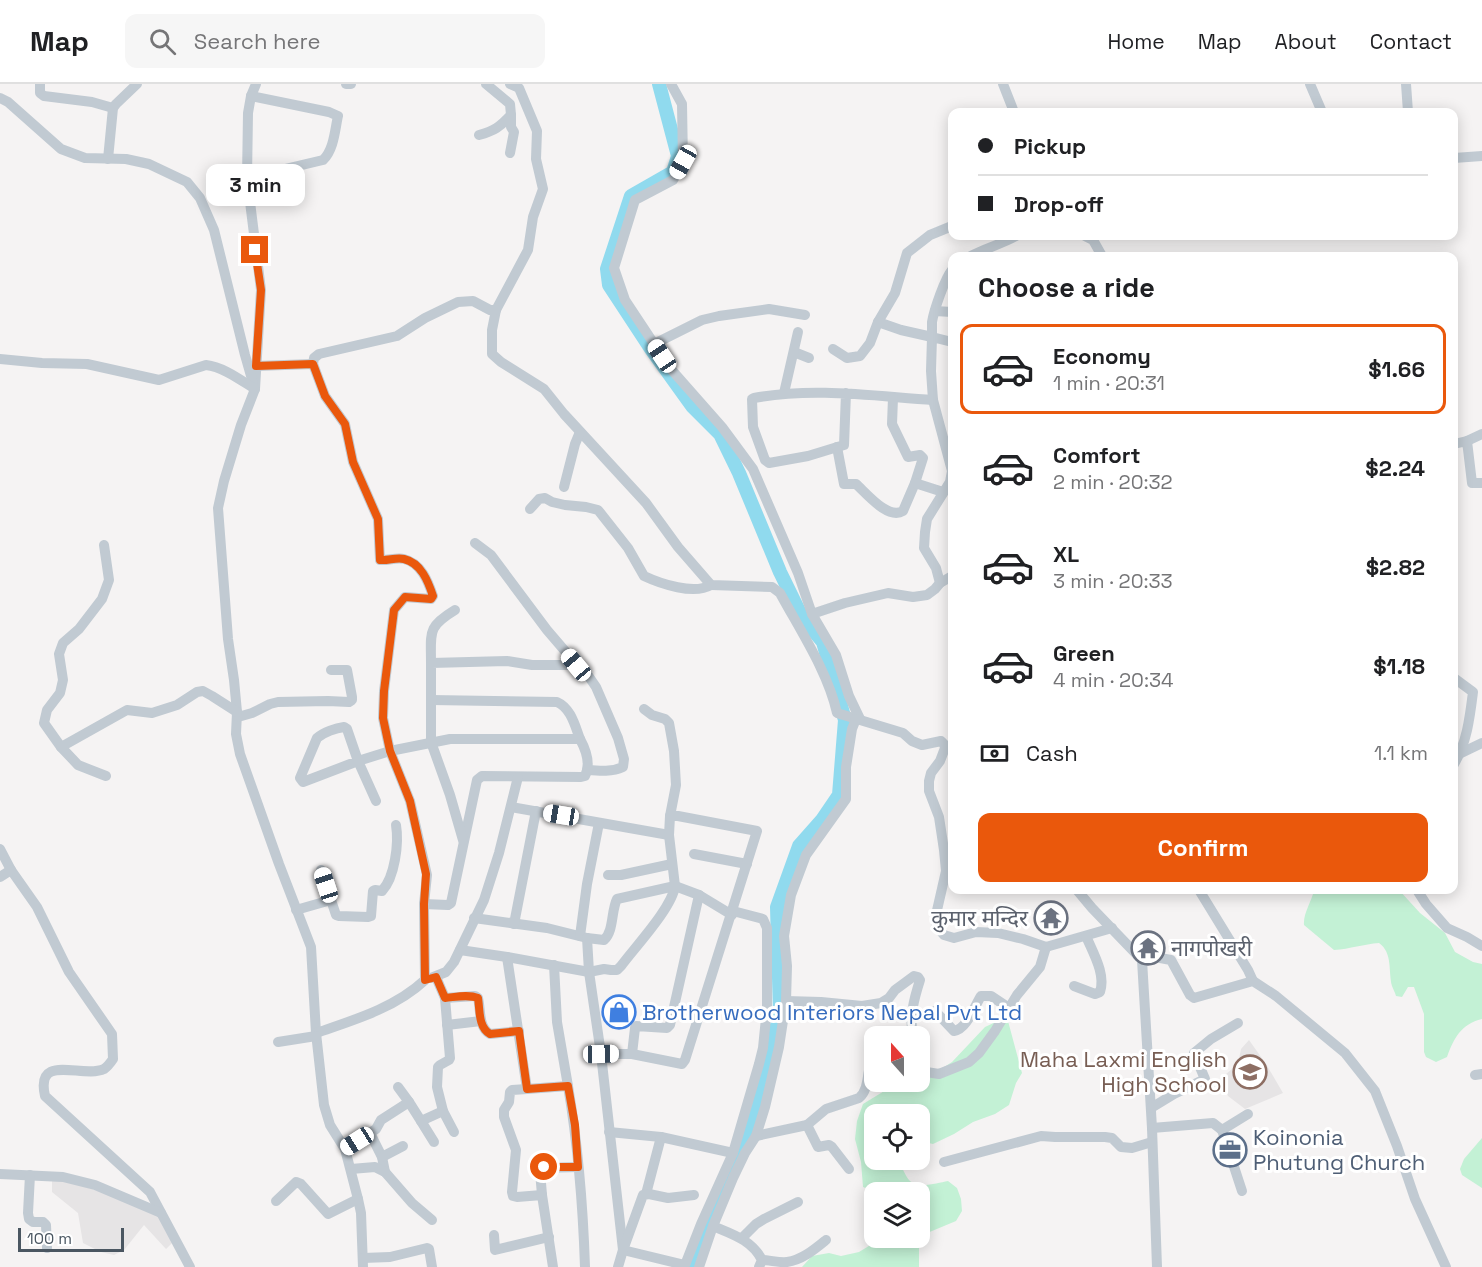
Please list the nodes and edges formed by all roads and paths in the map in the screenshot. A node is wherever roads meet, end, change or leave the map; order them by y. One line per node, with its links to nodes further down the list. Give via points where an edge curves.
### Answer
1 (29, 84): 12 (street)
2 (137, 84): 15 (street)
3 (256, 84): 13 (street)
4 (346, 84): 5 (street)
5 (351, 84)
6 (486, 84): 19 (street, via 510,104)
7 (510, 84): 31 (street, via 519,88 537,131 536,159 543,189 533,217 528,250)
8 (671, 84): 39 (street, via 682,104 683,162 673,180 635,200 614,268 625,300)
9 (1003, 84): 16 (street)
10 (1310, 84): 17 (street)
11 (1406, 84): 18 (street)
12 (40, 89): 15 (street, via 44,96)
13 (251, 96): 25 (street); 25 (street, via 338,116 333,141 323,160)
14 (0, 98): 24 (street, via 61,149 85,158)
15 (113, 108): 24 (street)
16 (1012, 108)
17 (1320, 108)
18 (1408, 108)
19 (511, 115): 20 (street, via 494,131); 21 (street, via 514,132)
20 (479, 135)
21 (510, 153)
22 (1482, 156): 23 (street)
23 (1458, 158)
24 (108, 159): 46 (street, via 149,164 187,182 200,198 214,230)
25 (247, 178): 45 (street, via 261,290)
26 (948, 228): 35 (street, via 930,235 907,253 895,293)
27 (993, 240): 28 (street); 29 (street)
28 (1009, 240)
29 (976, 252)
30 (948, 276): 32 (street)
31 (496, 310): 44 (street, via 473,301 458,302 397,336 319,354); 51 (street, via 492,354 544,389)
32 (935, 311): 33 (street); 37 (street)
33 (948, 312)
34 (805, 315): 39 (street, via 769,309 719,316 702,320)
35 (878, 322): 37 (street); 40 (street, via 860,356 847,358)
36 (798, 332): 41 (street)
37 (932, 337): 38 (street); 50 (street)
38 (948, 341)
39 (654, 344): 68 (street, via 753,469)
40 (833, 349)
41 (794, 352): 42 (street); 47 (street)
42 (808, 358)
43 (0, 359): 46 (street, via 87,364 159,380 206,365)
44 (313, 364): 45 (street); 81 (street, via 325,396 345,424 353,462 378,519 380,560 404,559 414,563 427,579 433,596 405,597 394,610 383,718)
45 (256, 366): 46 (street)
46 (255, 389): 75 (street, via 218,508)
47 (784, 393): 48 (street); 55 (street, via 752,399 753,427 765,460 769,463 808,456)
48 (846, 393): 49 (street); 55 (street, via 844,445)
49 (893, 398): 50 (street); 57 (street, via 892,424 908,457 923,458)
50 (933, 400): 56 (street)
51 (580, 432): 59 (street); 66 (street, via 646,503)
52 (1482, 434): 53 (street)
53 (1467, 441): 54 (street); 58 (street, via 1472,483)
54 (1458, 443)
55 (837, 447): 57 (street, via 844,484 856,484 886,510 900,514)
56 (948, 456)
57 (915, 483): 60 (street)
58 (1482, 483)
59 (564, 487)
60 (945, 495): 65 (street, via 927,519 924,548)
61 (530, 509): 66 (street, via 545,498 598,510 644,576 701,590)
62 (475, 543): 70 (street, via 491,555)
63 (104, 545): 80 (street, via 109,580 102,599 63,643 59,654 63,680 60,693 47,710 44,723)
64 (948, 578): 65 (street)
65 (940, 583): 68 (street, via 927,595 888,593)
66 (711, 585): 76 (street, via 776,589 824,674 837,713)
67 (455, 610): 69 (street, via 433,627)
68 (812, 614): 76 (street, via 836,655)
69 (431, 663): 70 (street, via 507,661); 73 (street)
70 (576, 665): 85 (street, via 596,687 624,759 618,770)
71 (331, 670): 75 (street, via 347,670 352,700 349,702 278,702)
72 (1458, 681): 82 (street, via 1473,692 1470,721)
73 (431, 700): 77 (street, via 557,702 570,715); 78 (street)
74 (644, 710): 91 (street, via 669,723 676,785)
75 (238, 715): 80 (street, via 203,691 196,692 177,705 152,713 127,710); 111 (street, via 240,754)
76 (858, 719): 119 (street, via 903,733 922,745 941,741 944,744 929,781 939,817 946,871 935,919 938,928 954,938 976,932 998,933); 129 (street, via 852,729 846,767 846,799 806,855 791,895 784,936)
77 (580, 739): 78 (street); 85 (street)
78 (431, 742): 81 (street); 95 (street)
79 (1482, 743): 83 (street)
80 (61, 747): 86 (street, via 78,765)
81 (390, 751): 84 (street); 110 (street, via 415,822 426,874)
82 (1458, 753)
83 (1458, 757)
84 (358, 761): 84 (street, via 303,782 300,778 317,738 341,728 347,729); 88 (street)
85 (587, 770): 87 (street, via 581,777)
86 (106, 776)
87 (518, 777): 89 (street); 95 (street, via 482,776 477,780)
88 (375, 801)
89 (511, 807): 90 (street); 113 (street, via 494,870)
90 (536, 811): 92 (street); 114 (street)
91 (670, 816): 94 (street); 99 (street, via 758,831)
92 (599, 823): 94 (street); 117 (street, via 587,884)
93 (396, 825): 109 (street, via 398,839 391,874 385,889 373,891 371,916 336,915)
94 (669, 836): 98 (street)
95 (464, 843): 110 (street, via 451,903)
96 (0, 849): 100 (street)
97 (694, 854): 99 (street)
98 (672, 864): 102 (street); 104 (street)
99 (747, 864): 112 (street)
100 (11, 870): 103 (street); 179 (street, via 37,907 69,972 112,1034 113,1059 105,1069 54,1070 46,1076 45,1096 150,1192)
101 (321, 870): 109 (street)
102 (608, 875)
103 (0, 877)
104 (675, 886): 108 (street); 117 (street, via 617,899 607,938); 124 (street, via 664,910 621,966 617,970)
105 (1080, 894): 115 (street)
106 (1201, 894): 126 (street)
107 (1420, 894): 118 (street, via 1446,928)
108 (699, 896): 112 (street); 140 (street, via 670,1025 636,1026)
109 (331, 900): 111 (street)
110 (424, 904): 125 (street)
111 (297, 909): 137 (street, via 311,947)
112 (732, 913): 140 (street, via 685,1060 682,1064); 163 (street, via 763,919 767,928 768,966 763,1048)
113 (474, 918): 114 (street); 120 (street)
114 (514, 924): 117 (street)
115 (1112, 928): 116 (street); 122 (street)
116 (1086, 936): 119 (street); 127 (street, via 1101,972 1102,990 1095,994)
117 (584, 937): 124 (street)
118 (1482, 946)
119 (1046, 947): 130 (street, via 1040,967)
120 (460, 950): 121 (street); 125 (street, via 446,972)
121 (507, 957): 123 (street); 136 (street)
122 (1142, 960): 126 (street, via 1171,960 1194,998); 147 (street)
123 (554, 965): 124 (street); 142 (street, via 557,1022)
124 (589, 972): 139 (street)
125 (430, 979): 128 (street); 137 (street, via 398,1000)
126 (1253, 981): 198 (street, via 1345,1053 1375,1091 1415,1199)
127 (1074, 986)
128 (445, 998): 132 (street, via 475,996); 134 (street)
129 (786, 1001): 135 (street, via 862,1006 881,1003 914,976 920,980); 157 (street)
130 (1009, 1008): 131 (street, via 991,996 981,996 958,1030); 141 (street, via 969,1062 939,1074)
131 (935, 1011)
132 (482, 1021): 134 (street); 136 (street, via 490,1034)
133 (1238, 1023): 147 (street, via 1194,1053 1205,1079)
134 (447, 1025): 148 (street, via 450,1058 438,1067 437,1087)
135 (910, 1026)
136 (519, 1031): 144 (street)
137 (316, 1035): 138 (street); 162 (street, via 324,1105 330,1125)
138 (278, 1042)
139 (601, 1054): 140 (street); 155 (street)
140 (632, 1054)
141 (930, 1073)
142 (568, 1086): 144 (street); 166 (street)
143 (398, 1087): 146 (street)
144 (527, 1089): 174 (street, via 512,1090 504,1110 516,1150 512,1192 517,1197)
145 (864, 1090): 151 (street, via 859,1098 826,1109)
146 (409, 1102): 150 (street); 156 (street, via 384,1118)
147 (1151, 1108): 152 (street)
148 (443, 1111): 150 (street); 154 (street)
149 (1248, 1114): 153 (street)
150 (421, 1121): 159 (street)
151 (807, 1125): 157 (street); 168 (street, via 818,1147 832,1147)
152 (1152, 1128): 153 (street, via 1213,1123); 160 (street)
153 (1222, 1130): 172 (street)
154 (454, 1132)
155 (609, 1132): 158 (street); 187 (street)
156 (370, 1133): 162 (street); 164 (street)
157 (756, 1136): 181 (street, via 733,1178)
158 (661, 1137): 163 (street); 173 (street)
159 (434, 1142)
160 (1152, 1142): 165 (street, via 1132,1148 1121,1147 1105,1137 1041,1136); 197 (street)
161 (402, 1146): 164 (street)
162 (345, 1149): 167 (street)
163 (733, 1152): 190 (street)
164 (382, 1157): 169 (street)
165 (944, 1162)
166 (578, 1167): 174 (street, via 542,1168); 194 (street)
167 (351, 1169): 169 (street, via 375,1167); 176 (street)
168 (849, 1169)
169 (385, 1172): 180 (street)
170 (0, 1174): 171 (street)
171 (30, 1176): 179 (street, via 63,1177 96,1185); 186 (street, via 28,1219 46,1225)
172 (1242, 1191)
173 (646, 1194): 175 (street, via 668,1198); 187 (street)
174 (542, 1195): 183 (street)
175 (694, 1195)
176 (358, 1199): 177 (street, via 328,1214 296,1182); 188 (street)
177 (276, 1201)
178 (798, 1202): 184 (street, via 756,1224)
179 (161, 1213): 191 (street)
180 (432, 1220)
181 (714, 1226): 184 (street); 196 (street)
182 (494, 1235): 183 (street, via 495,1250)
183 (549, 1237): 193 (street)
184 (742, 1238): 189 (street, via 759,1255)
185 (826, 1240): 189 (street, via 792,1261)
186 (47, 1248)
187 (622, 1250): 190 (street); 195 (street)
188 (363, 1263): 192 (street, via 427,1248)
189 (760, 1263)
190 (684, 1266)
191 (190, 1267)
192 (432, 1267)
193 (553, 1267)
194 (585, 1267)
195 (618, 1267)
196 (699, 1267)
197 (1157, 1267)
198 (1446, 1267)

